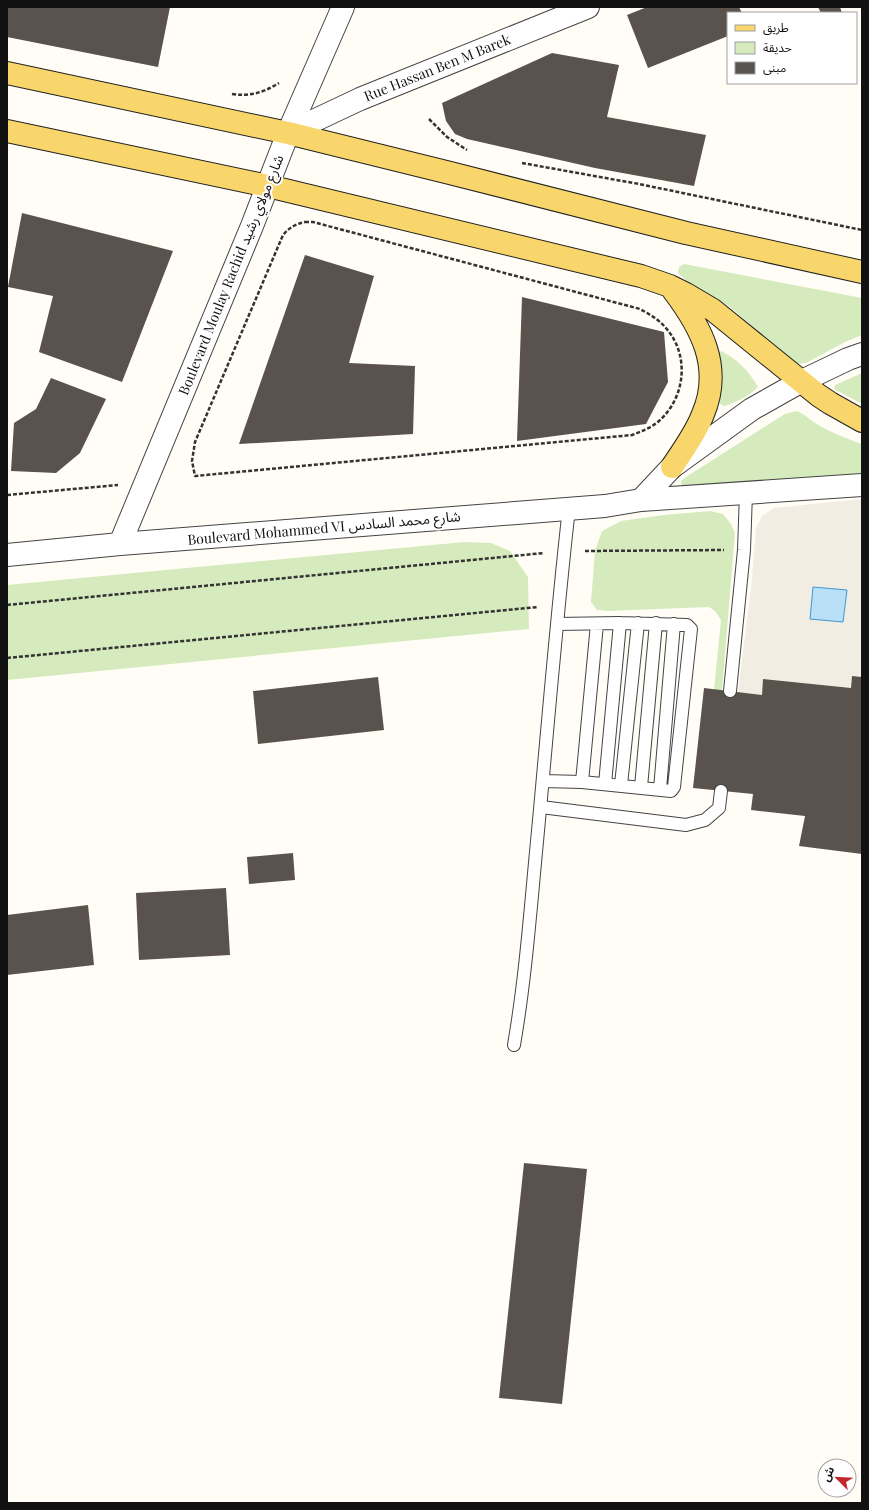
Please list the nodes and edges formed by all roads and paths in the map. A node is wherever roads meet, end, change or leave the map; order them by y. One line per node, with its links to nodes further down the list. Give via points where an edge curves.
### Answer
1 (343, 7): 8 (street, Boulevard Moulay Rachid شارع مولاي رشيد)
2 (588, 7): 8 (street, Rue Hassan Ben M Barek, via 360,100)
3 (7, 73): 8 (main road)
4 (279, 83): 5 (path, via 254,94)
5 (226, 92)
6 (429, 119): 9 (path, via 457,145)
7 (7, 131): 11 (main road)
8 (288, 133): 11 (street, Boulevard Moulay Rachid شارع مولاي رشيد); 13 (main road, via 450,172 686,234)
9 (471, 152)
10 (516, 162): 12 (path, via 639,184)
11 (268, 186): 14 (main road, via 633,274); 26 (street, Boulevard Moulay Rachid شارع مولاي رشيد)
12 (862, 230)
13 (862, 272)
14 (670, 286): 16 (main road, via 713,310); 19 (main road, via 701,332 711,375 711,387 703,415)
15 (862, 354): 16 (street)
16 (800, 382): 17 (main road, via 830,403); 19 (street, via 752,409)
17 (862, 420)
18 (632, 435): 18 (path, via 646,430 659,421 677,397 682,382 680,352 674,338 653,316 640,309 314,222 305,222 296,224 283,236 195,442 192,461 195,476)
19 (672, 467): 24 (street)
20 (126, 484): 23 (path)
21 (862, 485): 22 (street, Boulevard Mohammed VI شارع محمد السادس)
22 (746, 493): 24 (street, Boulevard Mohammed VI شارع محمد السادس); 27 (lane)
23 (7, 495)
24 (640, 500): 25 (street, Boulevard Mohammed VI شارع محمد السادس, via 605,506)
25 (569, 508): 26 (street, Boulevard Mohammed VI شارع محمد السادس); 28 (lane)
26 (120, 544): 29 (street, Boulevard Mohammed VI شارع محمد السادس)
27 (744, 550): 28 (path); 39 (lane)
28 (564, 551): 30 (path); 31 (lane)
29 (7, 555)
30 (7, 605)
31 (559, 607): 35 (lane); 38 (path, via 529,607)
32 (620, 623): 33 (lane); 36 (lane); 42 (lane)
33 (638, 623): 34 (lane); 43 (lane)
34 (656, 623): 37 (lane); 44 (lane)
35 (557, 624): 36 (lane); 40 (lane)
36 (597, 624): 41 (lane)
37 (674, 624): 45 (lane); 45 (lane, via 687,625 691,629 674,787 671,791)
38 (7, 658)
39 (730, 691)
40 (543, 781): 41 (lane); 47 (lane)
41 (582, 782): 42 (lane)
42 (605, 784): 43 (lane)
43 (621, 785): 44 (lane)
44 (641, 787): 45 (lane)
45 (660, 789)
46 (721, 791): 47 (lane, via 718,808 705,820 686,824)
47 (541, 807): 48 (lane, via 522,999)
48 (514, 1045)

